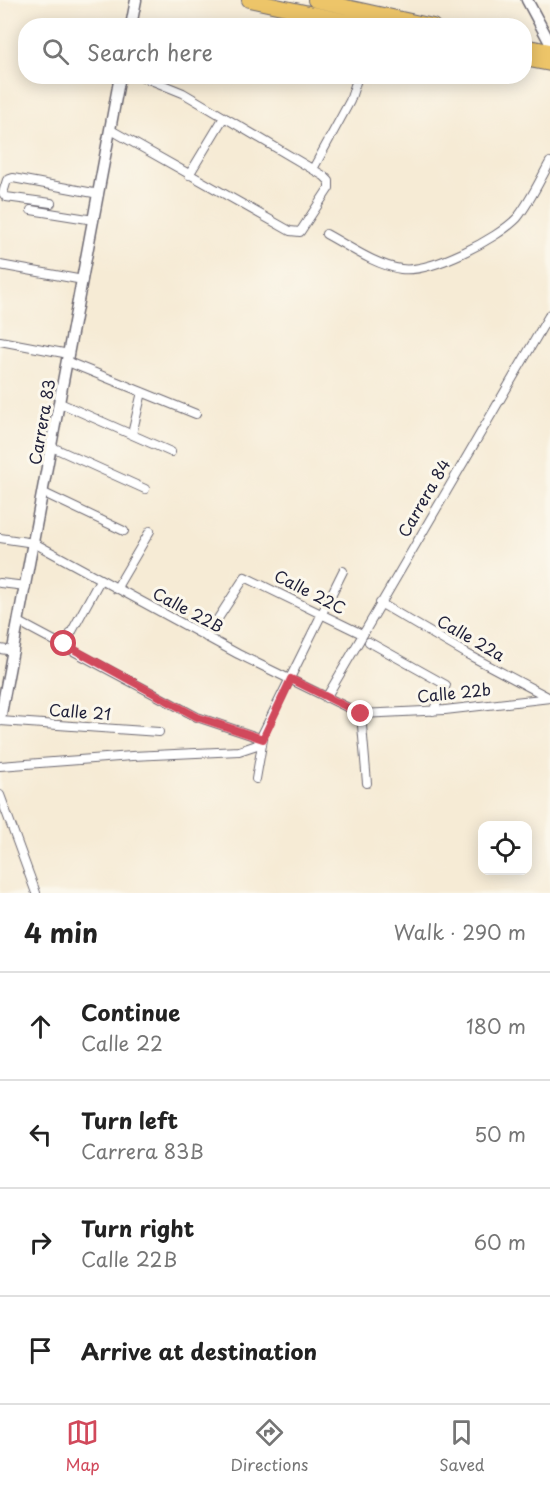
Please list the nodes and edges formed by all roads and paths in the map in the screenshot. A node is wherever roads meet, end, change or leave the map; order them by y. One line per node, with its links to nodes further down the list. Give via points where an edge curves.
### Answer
1 (136, 0): 5 (street)
2 (249, 0): 6 (highway)
3 (315, 0): 7 (highway)
4 (527, 0): 8 (street)
5 (133, 18)
6 (332, 18)
7 (397, 18)
8 (550, 43)
9 (532, 50): 11 (highway)
10 (532, 59): 11 (highway)
11 (550, 60)
12 (119, 84): 16 (street, Carrera 83)
13 (161, 84): 15 (street)
14 (355, 84): 18 (street)
15 (224, 117): 18 (street); 19 (street)
16 (111, 130): 19 (street); 20 (street, Carrera 83)
17 (550, 162): 24 (street, via 518,216 501,233 424,268 384,264)
18 (313, 169): 19 (street, via 329,181 329,188 300,232 290,231)
19 (189, 175)
20 (99, 194): 21 (street, via 7,180 3,193 6,197); 23 (street, Carrera 83)
21 (51, 203)
22 (31, 210): 23 (street)
23 (94, 220): 26 (street, Carrera 83)
24 (326, 234)
25 (0, 265): 26 (street)
26 (83, 280): 29 (street, Carrera 83)
27 (550, 314): 47 (street, Carrera 84)
28 (0, 341): 29 (street)
29 (69, 358): 30 (street); 31 (street, Carrera 83)
30 (142, 392): 32 (street); 33 (street)
31 (60, 403): 33 (street); 34 (street, Carrera 83)
32 (196, 414)
33 (132, 434): 35 (street)
34 (52, 447): 36 (street); 37 (street, Carrera 83)
35 (171, 452)
36 (145, 489)
37 (44, 493): 38 (street); 41 (street, Carrera 83)
38 (124, 531)
39 (150, 531): 46 (street)
40 (0, 538): 41 (street, Calle 22B)
41 (34, 543): 43 (street, Calle 22B); 45 (street, Carrera 83)
42 (343, 571): 48 (street)
43 (100, 580): 46 (street, Calle 22B); 53 (street)
44 (0, 583): 45 (street)
45 (26, 586): 49 (street, Carrera 83)
46 (116, 589): 51 (street, Calle 22B)
47 (380, 603): 50 (street, Carrera 84); 57 (street, Calle 22a)
48 (321, 616): 50 (street, Calle 22C); 51 (street, Calle 22C, via 245,577); 56 (street)
49 (19, 622): 53 (street); 55 (street, Carrera 83)
50 (362, 634): 58 (street, Carrera 84)
51 (206, 637): 56 (street, Calle 22B)
52 (369, 642): 59 (street, via 446,686)
53 (64, 644): 63 (street, via 197,717)
54 (0, 649): 55 (street)
55 (14, 651): 61 (street, Carrera 83)
56 (291, 679): 58 (street, Calle 22B); 63 (street)
57 (549, 697): 59 (street, Calle 22b)
58 (326, 698): 60 (street, Calle 22B)
59 (433, 711): 60 (street, Calle 22b)
60 (361, 714): 66 (street)
61 (0, 720): 62 (street, Calle 21)
62 (159, 732)
63 (263, 739): 64 (street, via 258,745 239,751); 65 (street)
64 (0, 766)
65 (256, 779)
66 (367, 783)
67 (0, 795): 68 (street)
68 (36, 893)

